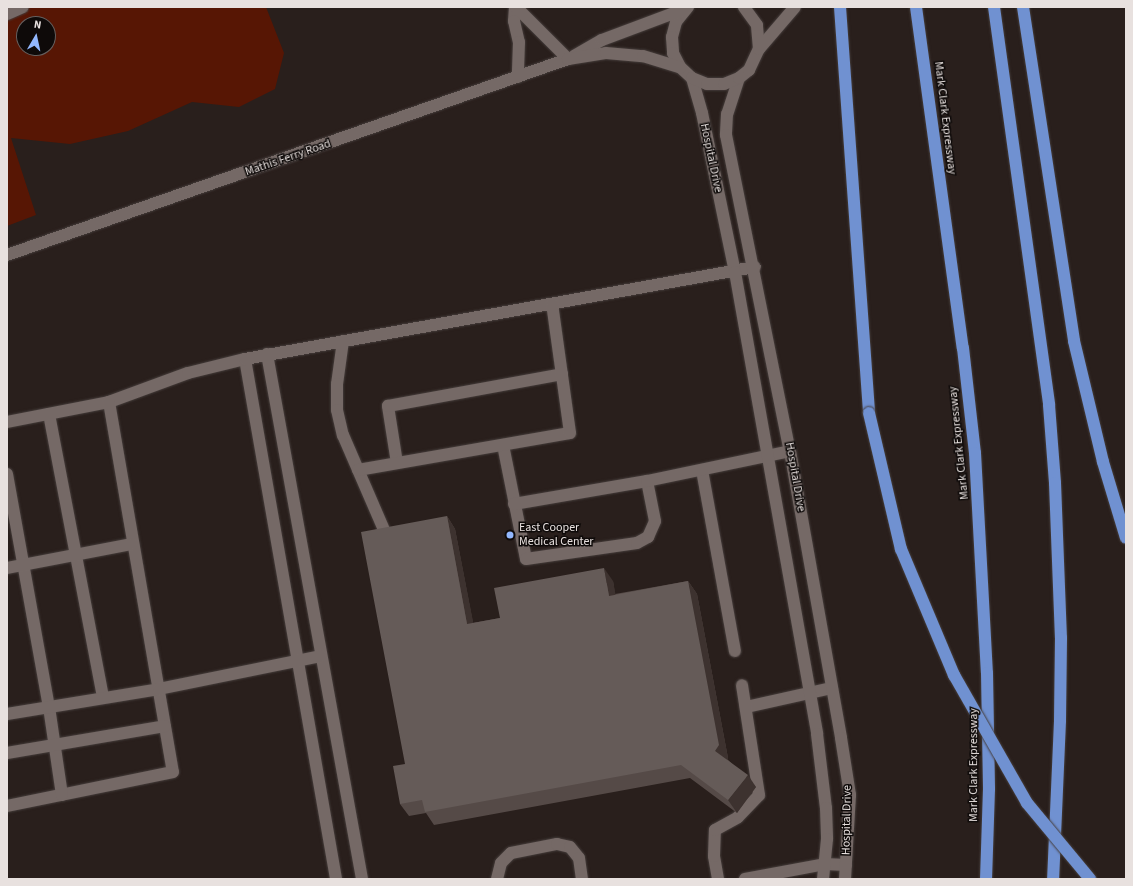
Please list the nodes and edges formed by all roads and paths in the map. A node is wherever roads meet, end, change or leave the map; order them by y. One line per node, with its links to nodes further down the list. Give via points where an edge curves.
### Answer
1 (23, 7): 10 (street)
2 (515, 7): 12 (street); 14 (street, via 514,21 519,42)
3 (744, 7): 11 (street, via 757,25)
4 (796, 7): 11 (street)
5 (840, 7): 71 (highway, bridge, via 869,413 901,549 954,675 1027,803)
6 (916, 7): 69 (highway, Mark Clark Expressway, via 976,460 990,789)
7 (994, 7): 70 (highway, via 1049,405 1055,483 1061,638)
8 (1023, 7): 38 (highway, via 1074,342 1103,462)
9 (686, 8): 12 (street, Mathis Ferry Road, via 602,40); 13 (street, via 676,22 672,37 673,53)
10 (7, 14)
11 (760, 49): 16 (street, via 756,60)
12 (568, 59): 13 (street, Mathis Ferry Road, via 606,53 643,56); 14 (street, Mathis Ferry Road)
13 (680, 67): 15 (street)
14 (518, 77): 17 (street, Mathis Ferry Road)
15 (692, 78): 16 (street, via 707,84 724,84); 19 (street, Hospital Drive, via 702,113)
16 (739, 78): 18 (street, Hospital Drive, via 727,114 726,135)
17 (7, 255)
18 (755, 267): 19 (street); 29 (street, Hospital Drive)
19 (735, 272): 20 (street); 30 (street, Hospital Drive)
20 (552, 304): 21 (street); 24 (street)
21 (343, 341): 22 (street); 32 (street, via 337,384 337,410 343,435)
22 (267, 354): 23 (street); 44 (street)
23 (245, 359): 25 (street, via 188,373); 45 (street)
24 (562, 374): 28 (street, via 570,433); 31 (street, via 388,406)
25 (108, 402): 26 (street); 39 (street)
26 (49, 414): 27 (street); 40 (street)
27 (7, 422)
28 (503, 445): 31 (street); 36 (street)
29 (790, 451): 30 (street); 47 (street, Hospital Drive)
30 (766, 456): 33 (street); 49 (street, Hospital Drive)
31 (397, 463): 32 (street)
32 (358, 470): 37 (street)
33 (702, 470): 35 (street); 43 (street)
34 (7, 474): 41 (street)
35 (647, 481): 36 (street); 36 (street, via 655,521 648,537 637,543 526,559)
36 (514, 504)
37 (385, 532)
38 (1126, 538)
39 (132, 544): 40 (street); 48 (street)
40 (76, 555): 41 (street); 50 (street)
41 (23, 565): 42 (street); 51 (street)
42 (7, 568)
43 (736, 651)
44 (321, 656): 45 (street); 62 (street)
45 (298, 660): 48 (street); 61 (street)
46 (742, 685): 52 (street)
47 (832, 688): 49 (street); 60 (street, Hospital Drive, via 850,795)
48 (159, 689): 50 (street); 54 (street)
49 (809, 692): 52 (street); 59 (street, Hospital Drive, via 826,808)
50 (103, 698): 51 (street)
51 (49, 707): 53 (street); 55 (street)
52 (746, 707): 65 (street, via 758,795 738,817 715,830 714,856)
53 (7, 714)
54 (165, 726): 55 (street); 57 (street, via 173,772)
55 (55, 744): 56 (street); 57 (street)
56 (7, 753)
57 (62, 795): 58 (street)
58 (7, 806)
59 (825, 864): 60 (street); 66 (street); 67 (street, Hospital Drive)
60 (846, 865): 68 (street, Hospital Drive)
61 (336, 879)
62 (362, 879)
63 (497, 879): 64 (street, via 501,863 511,853 557,844 570,847 579,858)
64 (582, 879)
65 (718, 879)
66 (745, 879)
67 (823, 879)
68 (845, 879)
69 (986, 879)
70 (1053, 879)
71 (1090, 879)

